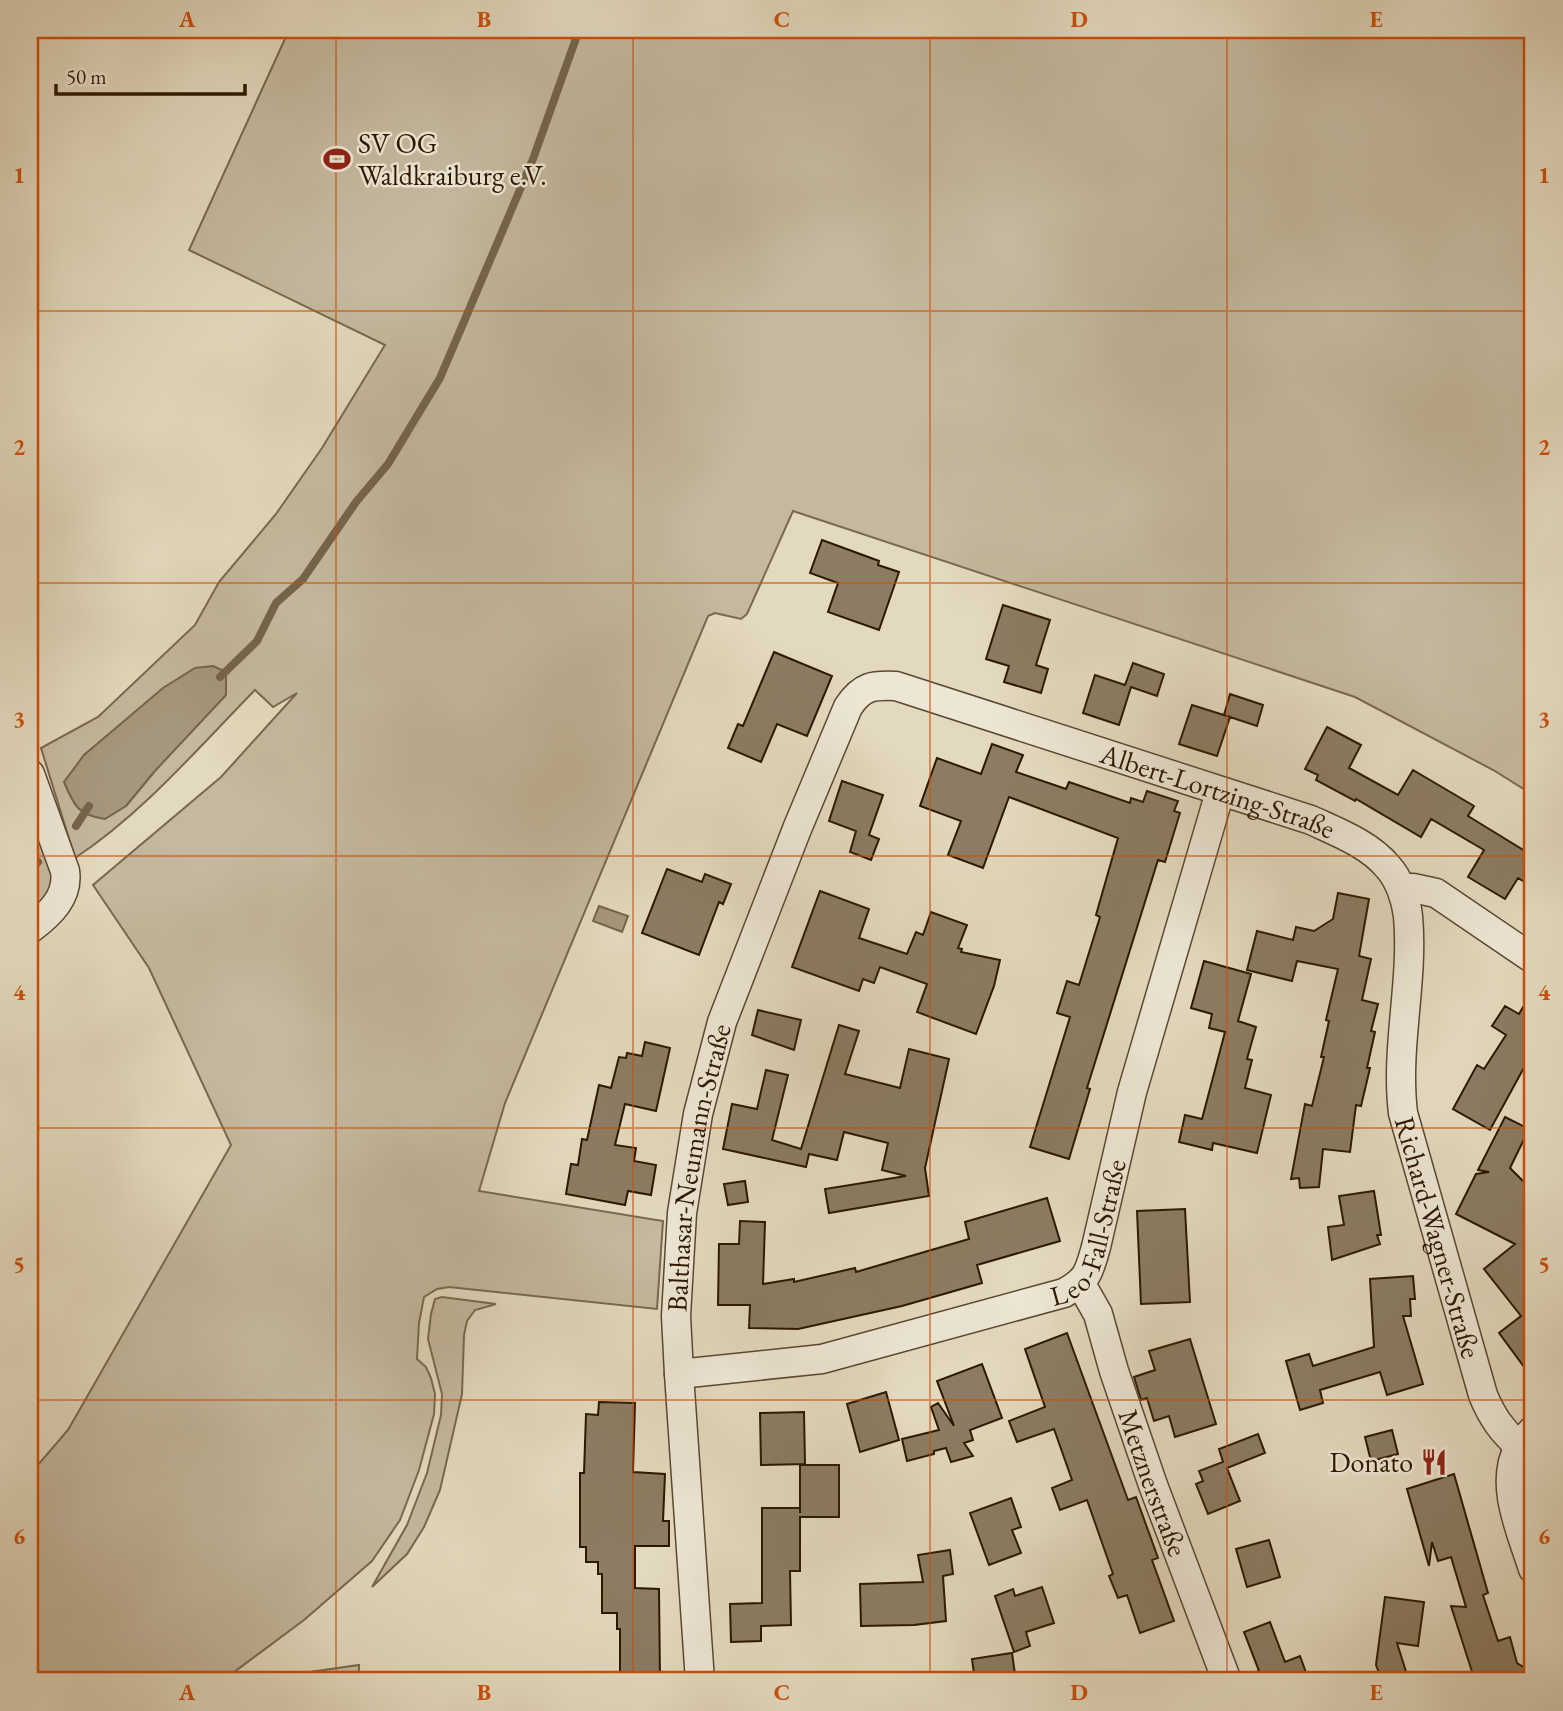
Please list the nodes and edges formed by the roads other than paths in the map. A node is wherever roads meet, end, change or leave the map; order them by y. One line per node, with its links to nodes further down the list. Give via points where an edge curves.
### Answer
1 (867, 688): 3 (street, Albert-Lortzing-Straße, via 896,686); 8 (street, Balthasar-Neumann-Straße, via 848,706 796,829 736,981 708,1068 682,1213)
2 (30, 774): 5 (street, via 66,881 60,901)
3 (1220, 792): 4 (street, Albert-Lortzing-Straße, via 1339,833 1389,867); 7 (street, Leo-Fall-Straße, via 1132,1092 1096,1247)
4 (1402, 889): 6 (street, via 1436,893); 9 (street, Richard-Wagner-Straße, via 1408,913 1401,1070 1404,1113 1483,1395 1503,1432)
5 (30, 929)
6 (1533, 959)
7 (1081, 1284): 8 (street, Leo-Fall-Straße, via 1064,1293 822,1359); 12 (street, Metznerstraße, via 1098,1314 1153,1485)
8 (679, 1374): 11 (street, Balthasar-Neumann-Straße)
9 (1526, 1438): 10 (street, Richard-Wagner-Straße, via 1511,1469 1512,1499)
10 (1533, 1569)
11 (700, 1681)
12 (1227, 1681)

